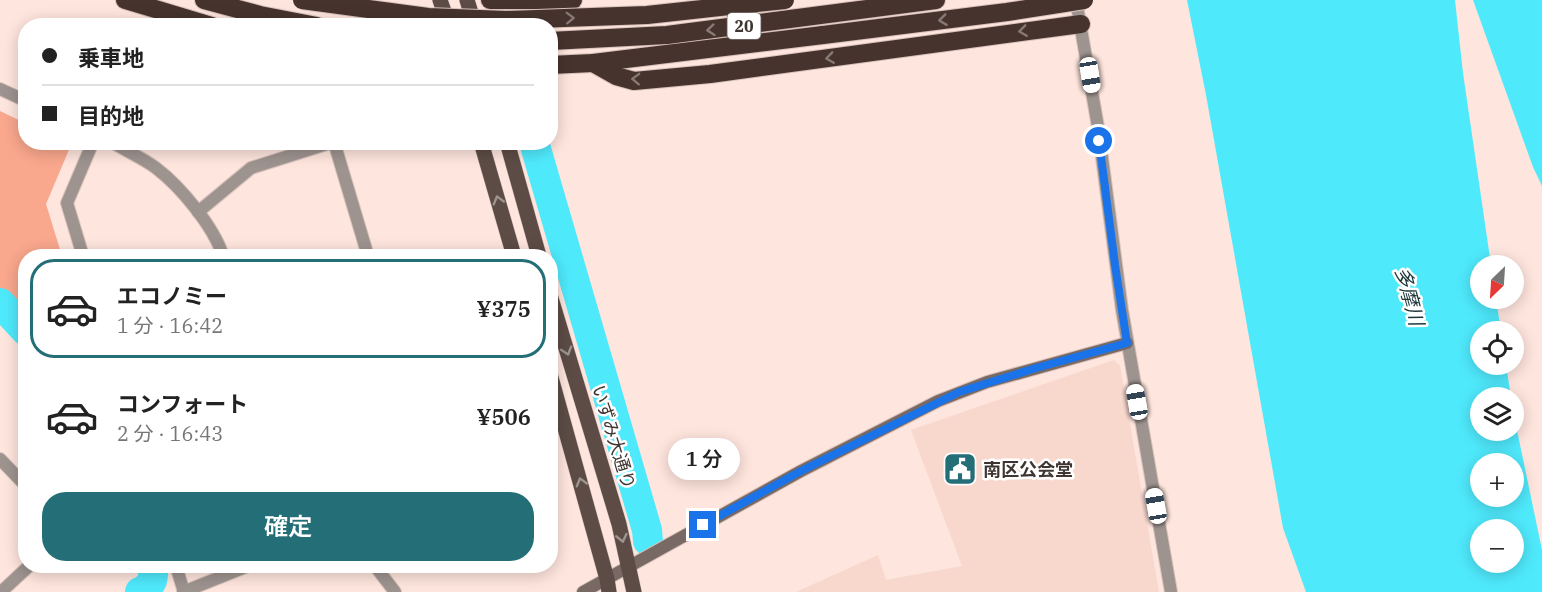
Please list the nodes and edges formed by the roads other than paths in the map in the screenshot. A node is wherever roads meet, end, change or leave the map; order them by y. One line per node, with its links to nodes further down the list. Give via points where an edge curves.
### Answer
1 (125, 0): 12 (highway)
2 (204, 0): 13 (highway)
3 (302, 0): 15 (highway, 20, one-way to 15, bridge, via 409,15)
4 (440, 0): 14 (main road)
5 (467, 0): 16 (main road)
6 (490, 0): 7 (highway)
7 (573, 0)
8 (785, 0): 17 (highway, 20, one-way to 8, bridge, via 647,15)
9 (936, 0): 19 (highway, 20, one-way to 19, via 667,35)
10 (1076, 0): 18 (street)
11 (1084, 0): 20 (highway, one-way to 20, bridge)
12 (185, 18)
13 (275, 18)
14 (446, 18)
15 (467, 18)
16 (473, 18)
17 (558, 18)
18 (1081, 24): 20 (highway, one-way to 20, via 634,81); 37 (street)
19 (558, 41)
20 (593, 63): 21 (highway)
21 (558, 65)
22 (0, 89): 23 (street)
23 (18, 97)
24 (90, 150): 31 (street, via 67,203)
25 (125, 150): 30 (street, via 157,168)
26 (308, 150): 30 (street, via 251,168)
27 (336, 150): 33 (street)
28 (483, 150): 34 (main road, one-way to 28)
29 (509, 150): 35 (main road)
30 (198, 212): 32 (street)
31 (81, 249)
32 (221, 249)
33 (366, 249)
34 (512, 249)
35 (537, 249)
36 (558, 322): 41 (main road, いずみ大通り, one-way to 41)
37 (1127, 343): 41 (street, via 987,382 938,401 801,471); 52 (street)
38 (558, 403): 46 (main road, one-way to 38)
39 (0, 459): 40 (street)
40 (18, 478)
41 (629, 567): 46 (street); 51 (main road, いずみ大通り)
42 (21, 573): 47 (street)
43 (178, 573): 48 (street)
44 (231, 573): 48 (street)
45 (380, 573): 49 (street)
46 (608, 585): 50 (street)
47 (1, 592)
48 (184, 592)
49 (395, 592)
50 (583, 592)
51 (634, 592)
52 (1171, 592)

